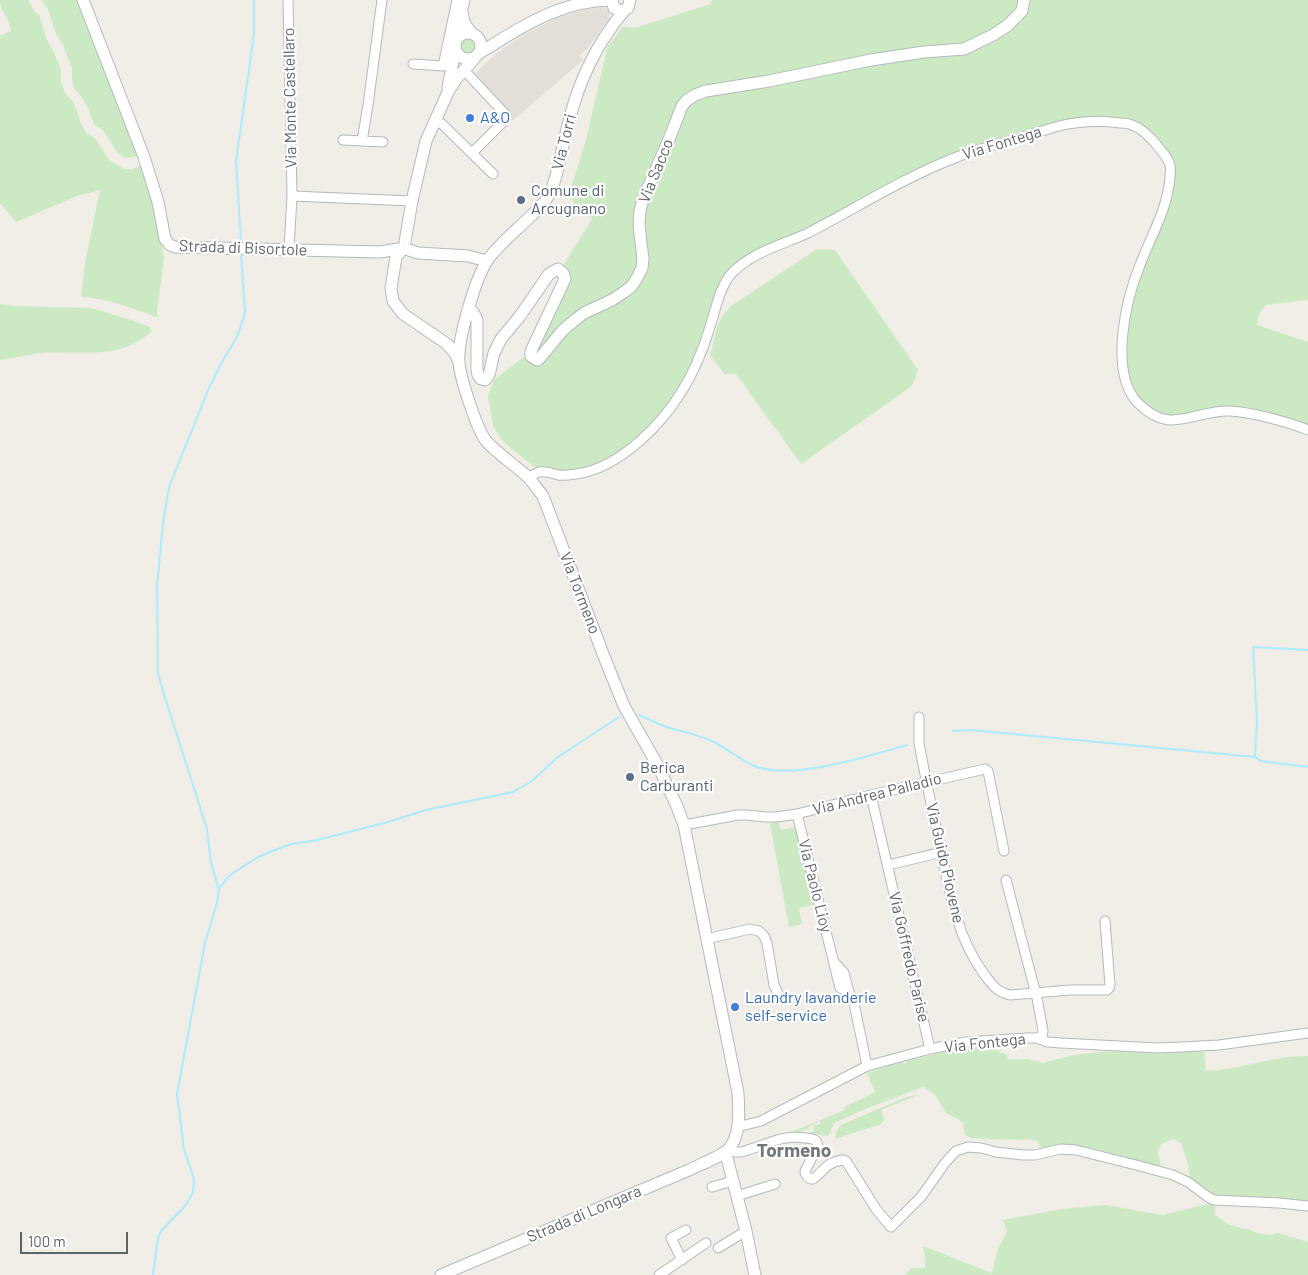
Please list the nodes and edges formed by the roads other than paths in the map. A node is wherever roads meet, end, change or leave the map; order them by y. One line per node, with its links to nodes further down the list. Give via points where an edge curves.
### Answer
1 (83, 0): 27 (main road, Strada di Bisortole, via 154,186 167,242 175,247)
2 (288, 0): 24 (street, Via Monte Castellaro)
3 (382, 0): 20 (street)
4 (457, 0): 15 (street, via 443,66)
5 (465, 0): 10 (street)
6 (612, 0): 9 (main road, via 614,8); 12 (main road, via 558,10)
7 (630, 0): 9 (main road, Via Torri)
8 (1024, 0): 29 (main road, Via Sacco, via 1022,11 1007,26 964,49 871,60 706,91 687,100 643,199 639,225 643,259 637,278 622,294 592,309 563,330 539,360 531,356 532,351 565,279 564,273 558,269 549,274 501,339 485,380 476,369 477,320)
9 (624, 11): 28 (main road, Via Torri, via 600,43 586,70 547,198)
10 (463, 12): 11 (street, via 465,22); 13 (street)
11 (475, 35): 12 (main road); 13 (main road, via 464,34); 14 (main road, via 482,45)
12 (502, 39): 14 (main road)
13 (456, 45): 14 (main road, via 459,56 464,59); 17 (main road)
14 (477, 55): 16 (main road)
15 (413, 64)
16 (464, 70): 17 (main road); 22 (street, via 506,114 504,121)
17 (448, 92): 18 (main road)
18 (434, 121): 22 (street, via 442,124); 25 (main road)
19 (343, 140): 20 (street)
20 (362, 141): 21 (street)
21 (383, 142)
22 (472, 153): 23 (street)
23 (493, 174)
24 (292, 196): 25 (street); 27 (street, Via Monte Castellaro)
25 (412, 201): 26 (main road)
26 (403, 248): 27 (main road, Strada di Bisortole, via 380,252); 28 (main road, Strada di Bisortole, via 418,253 468,256); 31 (main road, via 396,258 391,288 394,300 402,314)
27 (289, 249)
28 (487, 261): 29 (main road, Via Tormeno)
29 (468, 309): 30 (main road, Via Tormeno)
30 (461, 343): 31 (main road); 32 (main road, Via Tormeno)
31 (447, 344): 32 (main road)
32 (459, 362): 34 (main road, Via Tormeno, via 481,432 495,450)
33 (1308, 430): 34 (street, Via Fontega, via 1259,415 1229,411 1183,420 1159,418 1134,398 1125,381 1123,368 1124,328 1130,290 1169,188 1170,164 1149,136 1133,125 1104,120 1079,121 960,155 743,262 729,275 722,289 690,378 655,426 623,454 596,469 563,475 538,472)
34 (528, 478): 39 (main road, Via Tormeno, via 543,496 624,706 658,766)
35 (919, 717): 36 (street, Via Guido Piovene, via 919,744)
36 (926, 782): 37 (street, Via Andrea Palladio); 40 (street, Via Andrea Palladio, via 976,770 988,771); 41 (street, Via Guido Piovene)
37 (871, 795): 38 (street, Via Andrea Palladio); 42 (street, Via Goffredo Parise)
38 (797, 814): 39 (street, Via Andrea Palladio, via 771,817 746,814); 51 (street, Via Paolo Lioy, via 832,959 844,973 854,1003)
39 (684, 825): 45 (main road, Via Tormeno)
40 (1004, 851)
41 (942, 852): 42 (street); 46 (street, Via Guido Piovene, via 956,919 979,966 1002,992 1010,995)
42 (888, 866): 50 (street, Via Goffredo Parise)
43 (1006, 880): 46 (street)
44 (1105, 921): 46 (street, Via Guido Piovene, via 1109,988)
45 (706, 939): 47 (street, via 750,929 759,931 767,943 774,985); 52 (main road, Via Tormeno, via 738,1093)
46 (1036, 992): 49 (street, via 1043,1031 1042,1036)
47 (779, 995)
48 (1308, 1033): 49 (street, Via Fontega, via 1219,1045 1158,1048 1061,1044)
49 (1036, 1038): 50 (street, Via Fontega, via 966,1042)
50 (930, 1049): 51 (street, Via Fontega)
51 (867, 1066): 52 (street, Via Fontega, via 762,1121)
52 (737, 1127): 53 (main road, Via Tormeno)
53 (728, 1150): 54 (main road); 58 (street, via 741,1152 776,1139 815,1139 818,1146 805,1171 806,1176 811,1180 827,1165 846,1161 891,1227 921,1197 945,1162 956,1151 968,1147 1022,1155 1076,1150 1181,1178 1214,1200); 64 (main road, Strada di Longara, via 689,1170)
54 (733, 1181): 56 (street); 57 (main road)
55 (775, 1184): 57 (street)
56 (712, 1187)
57 (737, 1196): 60 (main road)
58 (1308, 1206)
59 (686, 1230): 63 (street, via 671,1238)
60 (746, 1231): 62 (street); 66 (main road)
61 (706, 1243): 63 (street)
62 (718, 1248)
63 (682, 1260): 65 (street)
64 (441, 1275)
65 (659, 1275)
66 (755, 1275)

